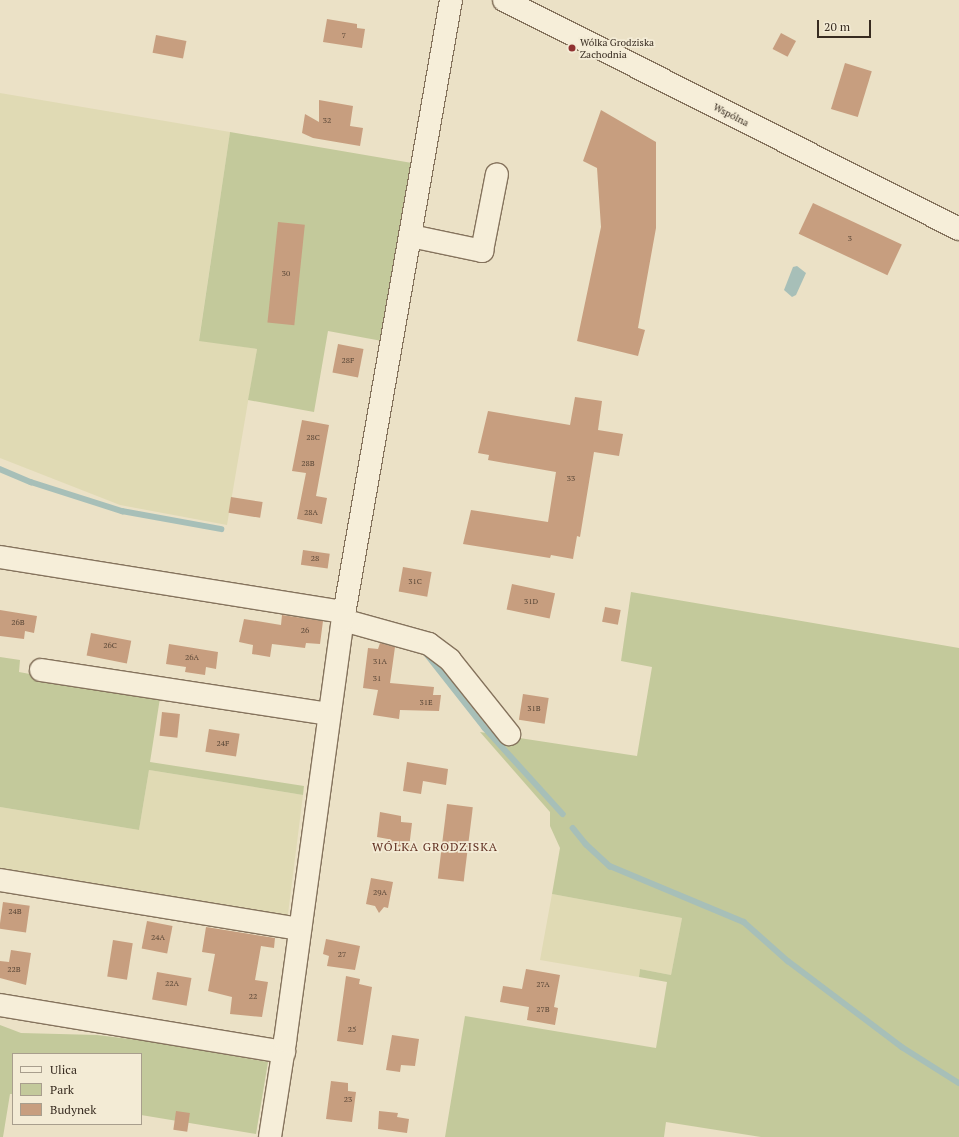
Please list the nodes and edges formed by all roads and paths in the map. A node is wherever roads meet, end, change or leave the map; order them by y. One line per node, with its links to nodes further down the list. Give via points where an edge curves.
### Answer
1 (451, 0): 5 (street)
2 (504, 0): 4 (street, Wspólna)
3 (497, 174): 5 (street, via 482,251)
4 (959, 229)
5 (411, 236): 7 (street)
6 (0, 557): 7 (street)
7 (343, 616): 9 (street); 10 (street, via 429,644 450,660)
8 (41, 670): 9 (street)
9 (329, 714): 12 (street)
10 (509, 734)
11 (0, 880): 12 (street)
12 (300, 929): 14 (street)
13 (0, 1005): 14 (street)
14 (284, 1052): 15 (street)
15 (270, 1137)

